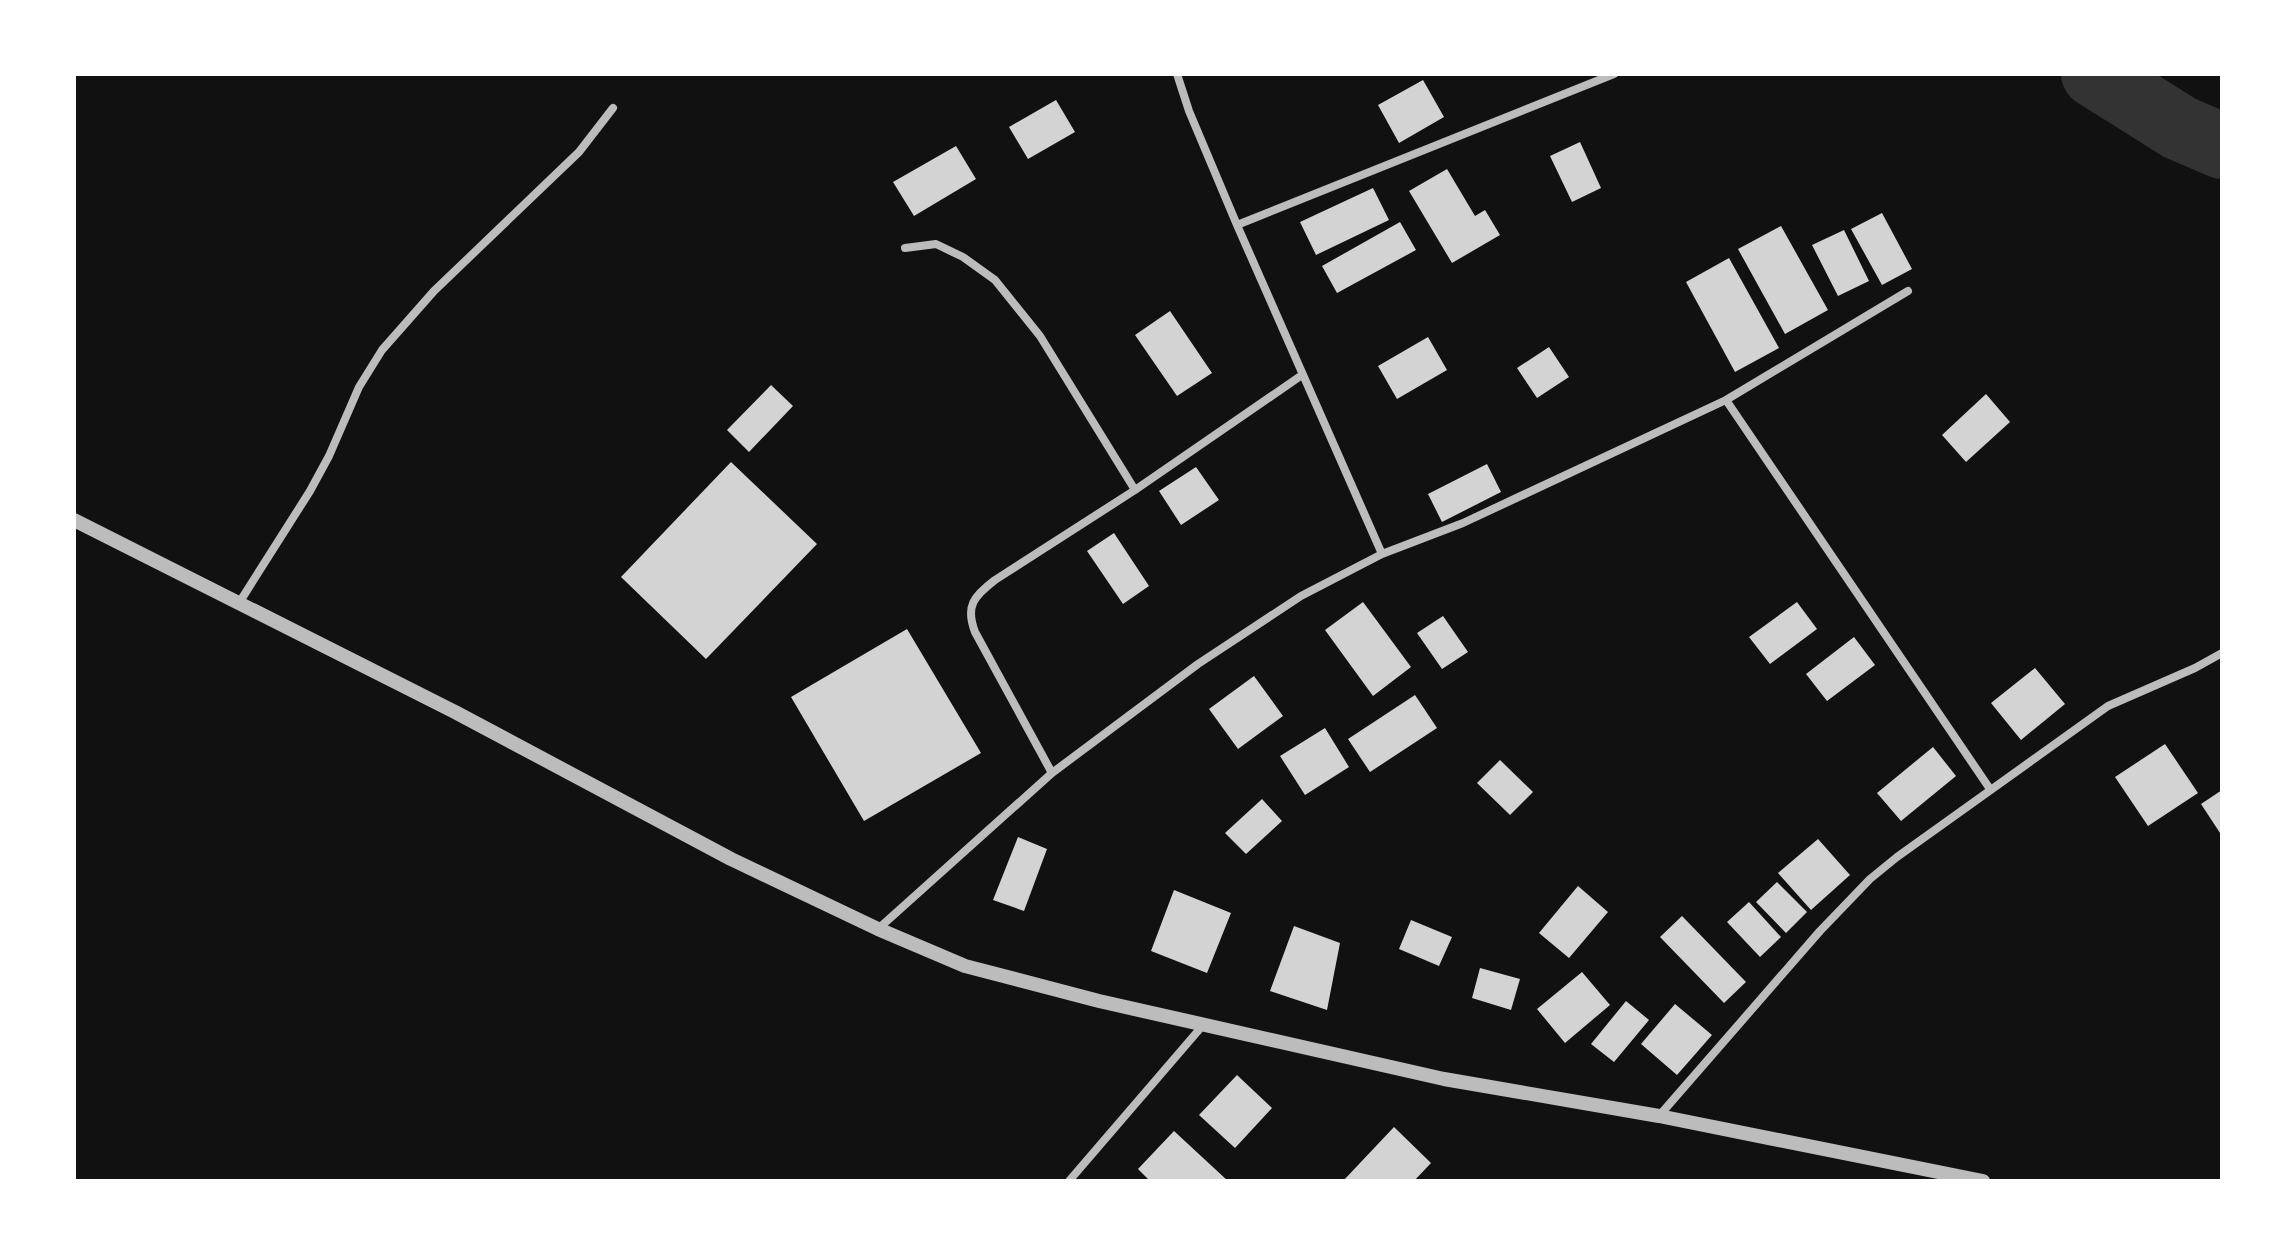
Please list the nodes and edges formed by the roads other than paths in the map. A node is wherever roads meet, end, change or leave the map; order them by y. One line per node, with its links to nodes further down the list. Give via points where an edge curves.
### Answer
1 (1177, 74): 4 (street)
2 (1614, 74): 4 (street)
3 (613, 108): 12 (street, via 579,152 434,291 382,350 310,491)
4 (1237, 225): 7 (street)
5 (905, 248): 9 (street, via 936,244 995,280 1040,336)
6 (1908, 291): 8 (street)
7 (1302, 375): 9 (street); 11 (street)
8 (1726, 400): 11 (street, via 1463,523); 15 (street)
9 (1135, 490): 14 (street, via 988,586 972,606 975,632)
10 (74, 520): 12 (street)
11 (1382, 554): 14 (street, via 1301,596 1198,664)
12 (239, 603): 16 (street, via 731,859)
13 (2222, 653): 15 (street, via 2108,706)
14 (1052, 773): 16 (street)
15 (1990, 789): 18 (street, via 1851,898)
16 (878, 929): 17 (street, via 965,966)
17 (1204, 1024): 18 (street, via 1444,1079); 19 (street)
18 (1659, 1116): 20 (street)
19 (1069, 1181)
20 (1983, 1181)

